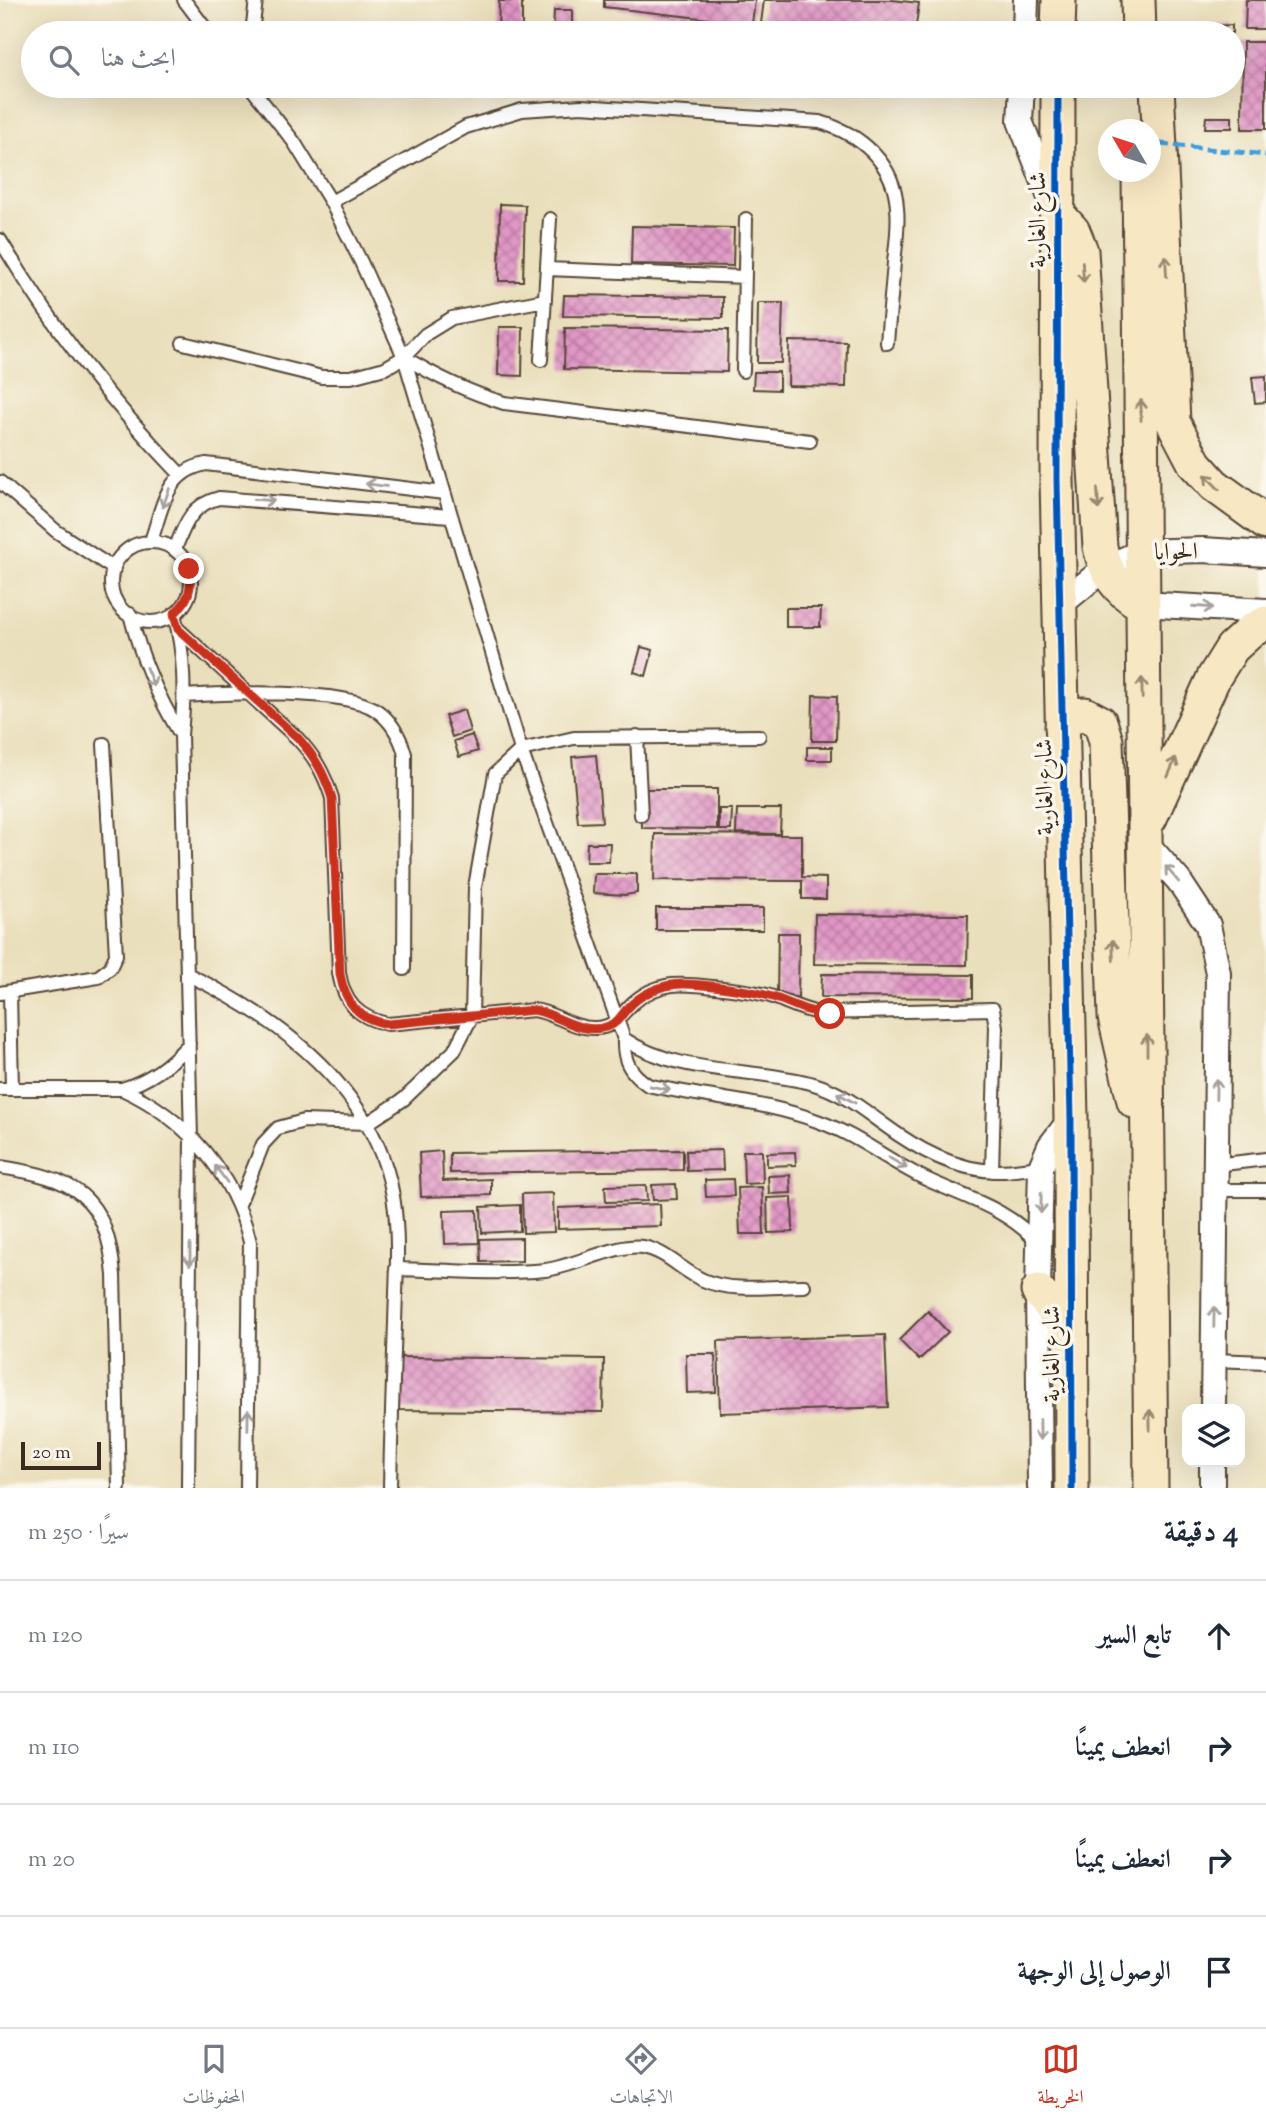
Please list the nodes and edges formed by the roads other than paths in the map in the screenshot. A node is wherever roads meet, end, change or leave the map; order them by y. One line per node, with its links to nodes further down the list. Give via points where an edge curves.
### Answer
1 (184, 0): 5 (lane)
2 (256, 0): 6 (lane)
3 (1026, 0): 7 (street)
4 (1059, 0): 8 (street)
5 (200, 21)
6 (253, 21)
7 (1025, 21)
8 (1058, 21)
9 (259, 98): 16 (lane, via 294,142)
10 (1021, 98): 17 (street, شارع الغارية, via 1020,121)
11 (1058, 98): 17 (street, شارع الغارية)
12 (1139, 98): 14 (street)
13 (1158, 98): 34 (street, one-way to 13, via 1214,485 1195,464 1173,422)
14 (1139, 119)
15 (1139, 182): 37 (street, one-way to 15)
16 (331, 202): 25 (lane, via 466,127 522,110 581,106 820,122 867,146 880,160 894,189 898,222); 26 (lane)
17 (1056, 212): 39 (street, one-way to 39, via 1073,231 1081,251); 41 (street, شارع الغارية)
18 (550, 219): 21 (lane)
19 (746, 219): 22 (lane)
20 (0, 240): 30 (lane, via 67,344)
21 (547, 269): 22 (lane); 23 (lane)
22 (745, 277): 28 (lane)
23 (545, 300): 26 (lane, via 452,318 426,334); 27 (lane)
24 (183, 342): 26 (lane, via 336,377 365,375)
25 (887, 343)
26 (404, 357): 29 (lane, via 461,388 504,403); 32 (lane)
27 (541, 360)
28 (743, 371)
29 (810, 441)
30 (180, 474): 32 (lane, one-way to 30, via 206,464); 35 (lane, one-way to 35, via 171,484)
31 (0, 482): 40 (lane, via 56,531)
32 (444, 493): 33 (lane)
33 (450, 516): 36 (lane, one-way to 33, via 193,511 219,498); 55 (lane)
34 (1266, 523)
35 (151, 541): 36 (lane); 40 (lane, via 128,550)
36 (175, 549): 45 (lane, via 184,558 191,581 190,594)
37 (1141, 552): 38 (street, الحوايا); 39 (street, الحوايا); 42 (street)
38 (1266, 554)
39 (1105, 568): 41 (street, الحوايا); 42 (street, via 1120,589)
40 (114, 569): 44 (lane, via 113,594)
41 (1061, 604): 50 (street, شارع الغارية)
42 (1141, 604): 43 (street, one-way to 43); 57 (street, one-way to 42)
43 (1266, 611)
44 (130, 614): 45 (lane, via 151,622); 51 (lane, one-way to 51, via 149,677)
45 (174, 614): 47 (lane)
46 (1266, 623): 57 (street, one-way to 46, via 1213,677 1232,648)
47 (178, 629): 48 (lane); 49 (lane)
48 (245, 692): 49 (lane); 58 (lane, via 350,699 376,710 395,729 405,754); 61 (lane, via 314,757 332,798 340,974 348,1002 359,1014 388,1024)
49 (185, 696): 51 (lane)
50 (1062, 727): 67 (street, شارع الغارية); 73 (street, one-way to 50, via 1115,1017 1106,741 1100,722 1085,713 1073,715)
51 (181, 735): 59 (lane)
52 (637, 736): 53 (lane); 55 (lane, via 574,738); 56 (lane)
53 (758, 736)
54 (104, 744): 60 (lane, via 116,955 110,968 98,977)
55 (521, 750): 61 (lane, via 495,774 475,887); 62 (lane)
56 (641, 815)
57 (1145, 836): 73 (street, one-way to 57); 74 (street, one-way to 57, via 1218,973 1208,925)
58 (404, 968)
59 (189, 975): 64 (lane); 68 (lane, via 249,1007 287,1034 330,1073)
60 (5, 992): 65 (lane)
61 (472, 1016): 62 (lane, via 534,1010 579,1027 606,1027); 68 (lane, via 454,1051 404,1099)
62 (618, 1021): 63 (lane); 77 (lane, via 646,993 684,984 759,993 818,1013 993,1009)
63 (624, 1039): 69 (lane, one-way to 63, via 849,1099 816,1085 671,1060); 71 (lane, one-way to 71, via 628,1066 648,1085 796,1113)
64 (189, 1044): 66 (lane, via 159,1073); 70 (lane)
65 (6, 1089): 66 (lane)
66 (122, 1089): 70 (lane, via 160,1109)
67 (1071, 1119): 76 (street, شارع الغارية); 85 (street, شارع الغارية)
68 (368, 1123): 80 (lane, via 304,1121 278,1128 262,1144); 82 (lane, via 393,1194)
69 (884, 1125): 71 (lane); 77 (lane, via 954,1165)
70 (191, 1138): 80 (lane, one-way to 70, via 219,1170); 91 (lane, one-way to 91)
71 (874, 1149): 81 (lane, one-way to 81, via 1010,1217)
72 (1266, 1159): 74 (lane)
73 (1148, 1161): 96 (street, one-way to 73)
74 (1215, 1165): 78 (street)
75 (0, 1167): 90 (lane, via 34,1172 67,1184 94,1208 107,1231 114,1275)
76 (1041, 1167): 77 (lane); 81 (street, شارع الغارية, one-way to 81)
77 (992, 1171)
78 (1215, 1190): 79 (lane); 86 (street, one-way to 78)
79 (1266, 1190)
80 (239, 1204): 92 (lane, one-way to 80, via 250,1242)
81 (1040, 1246): 84 (street, شارع الغارية)
82 (396, 1269): 83 (lane, via 548,1269 623,1247 642,1247 660,1252 706,1282); 93 (lane)
83 (804, 1286)
84 (1038, 1291): 85 (street); 94 (street, شارع الغارية, one-way to 94)
85 (1070, 1330): 95 (street, شارع الغارية)
86 (1213, 1360): 87 (lane); 88 (street)
87 (1266, 1362)
88 (1213, 1404)
89 (1212, 1467): 97 (street)
90 (119, 1488)
91 (188, 1488)
92 (247, 1488)
93 (390, 1488)
94 (1040, 1488)
95 (1072, 1488)
96 (1151, 1488)
97 (1212, 1488)

